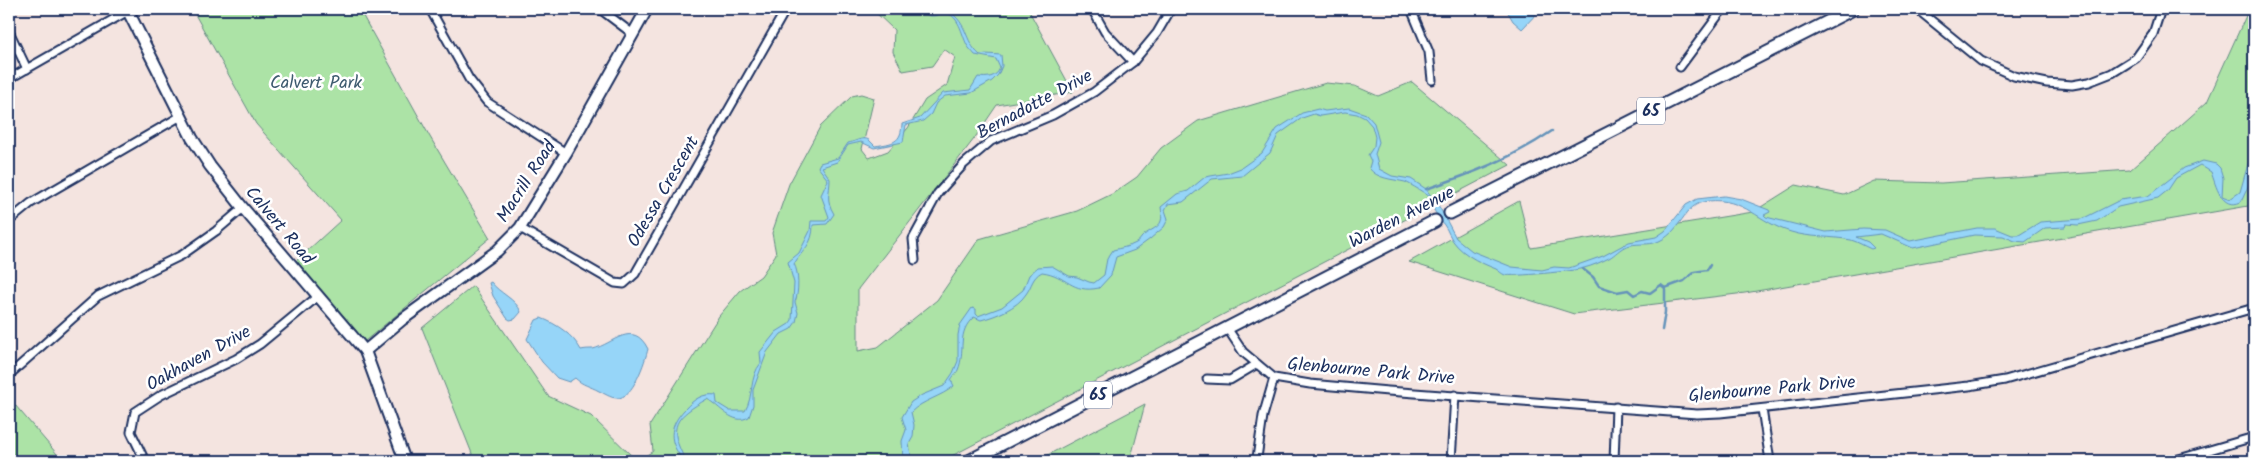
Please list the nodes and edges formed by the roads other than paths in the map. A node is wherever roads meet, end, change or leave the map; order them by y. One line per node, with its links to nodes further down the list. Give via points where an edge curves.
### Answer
1 (430, 9): 21 (street, via 469,79 487,102)
2 (600, 9): 14 (street)
3 (647, 9): 14 (street, Macrill Road)
4 (786, 9): 26 (street, Odessa Crescent, via 634,274 624,284 615,283)
5 (1092, 9): 15 (street, via 1105,32)
6 (1171, 9): 15 (street, Bernadotte Drive, via 1157,33)
7 (1411, 9): 19 (street, via 1429,52)
8 (1723, 9): 16 (street)
9 (1853, 9): 23 (main road, Warden Avenue / 65)
10 (1917, 9): 11 (street, via 1981,61 2014,76 2072,85 2112,74 2136,58 2153,34)
11 (2161, 9)
12 (128, 10): 17 (street); 20 (street, Calvert Road)
13 (9, 31): 17 (street)
14 (633, 34): 21 (street, Macrill Road)
15 (1133, 62): 27 (street, Bernadotte Drive, via 1094,92 991,141 964,164 938,193 913,239)
16 (1680, 67)
17 (27, 69): 18 (street)
18 (9, 79)
19 (1432, 80)
20 (181, 116): 22 (street, Calvert Road, via 201,152); 24 (street, via 31,203)
21 (566, 152): 26 (street, Macrill Road)
22 (243, 208): 28 (street, Calvert Road); 33 (street, via 182,254 98,296)
23 (1450, 213): 25 (street, Warden Avenue / 65)
24 (9, 221)
25 (1435, 221): 30 (main road, Warden Avenue / 65)
26 (520, 228): 31 (street, Macrill Road, via 497,251)
27 (915, 260)
28 (317, 297): 31 (street, Calvert Road); 41 (street, Oakhaven Drive, via 260,344 161,395 136,412 131,432)
29 (2254, 308): 38 (street, Glenbourne Park Drive, via 2005,380)
30 (1227, 328): 32 (street, Glenbourne Park Drive, via 1237,346); 43 (main road, Warden Avenue / 65)
31 (365, 351): 42 (street, Calvert Road)
32 (1257, 364): 34 (street, Glenbourne Park Drive); 35 (street, via 1230,380)
33 (9, 374)
34 (1274, 378): 36 (street, Glenbourne Park Drive, via 1388,391); 40 (street, via 1263,416)
35 (1207, 379)
36 (1455, 394): 37 (street, Glenbourne Park Drive); 44 (street)
37 (1616, 407): 38 (street, Glenbourne Park Drive, via 1697,414); 45 (street)
38 (1762, 409): 46 (street)
39 (2254, 437): 47 (street)
40 (1257, 458)
41 (145, 461)
42 (405, 461)
43 (969, 461)
44 (1451, 461)
45 (1614, 461)
46 (1770, 461)
47 (2172, 461)

